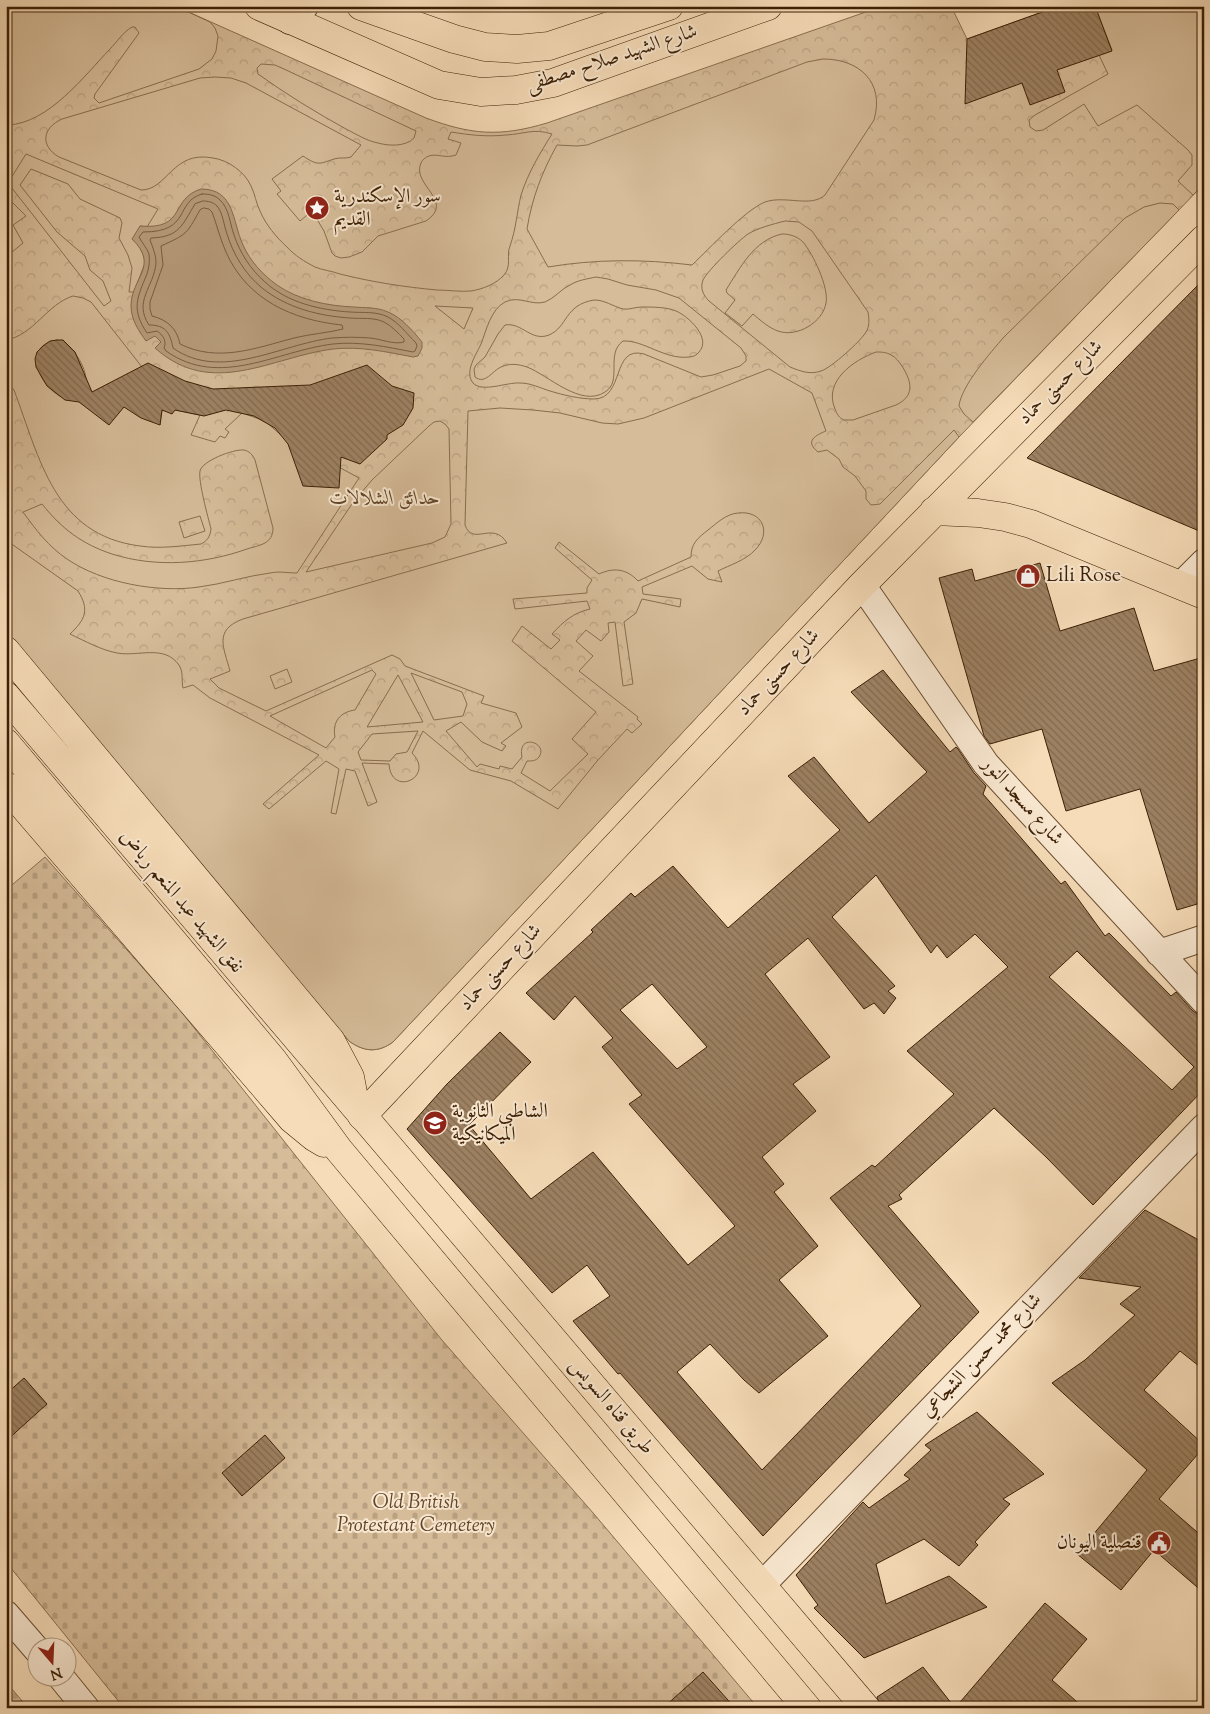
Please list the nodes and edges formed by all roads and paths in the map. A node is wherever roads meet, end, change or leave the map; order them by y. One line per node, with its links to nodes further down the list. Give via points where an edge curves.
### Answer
1 (259, 6): 6 (main road, شارع الشهيد صلاح مصطفى)
2 (361, 6): 5 (main road, شارع الشهيد صلاح مصطفى, via 454,40 485,47 517,49 548,46)
3 (669, 6): 5 (main road, شارع الشهيد صلاح مصطفى)
4 (768, 6): 6 (main road, شارع الشهيد صلاح مصطفى, via 552,83 481,92 439,85)
5 (628, 12)
6 (298, 13)
7 (1204, 239): 8 (main road, شارع حسنى حماد)
8 (934, 511): 10 (main road, شارع حسنى حماد); 11 (main road, via 978,513 1031,524)
9 (1204, 562): 11 (street)
10 (862, 584): 17 (street, شارع مسجد النور, via 986,764); 19 (main road, شارع حسنى حماد)
11 (1192, 590)
12 (6, 651): 19 (main road, via 331,1041 350,1076)
13 (6, 696): 19 (main road, نفق الشهيد عبد المنعم رياض)
14 (6, 743): 21 (main road, نفق الشهيد عبد المنعم رياض, via 273,1060)
15 (6, 786): 21 (main road, via 292,1119 314,1137)
16 (1204, 938): 17 (street)
17 (1159, 953): 18 (street, شارع مسجد النور)
18 (1204, 1001)
19 (359, 1112): 22 (main road, طريق قناه السويس)
20 (1204, 1127): 22 (street, شارع محمد حسن الشجاعي)
21 (339, 1150): 27 (main road)
22 (762, 1585): 28 (main road, طريق قناه السويس)
23 (6, 1614): 24 (street)
24 (28, 1639)
25 (68, 1686): 26 (street)
26 (86, 1708)
27 (807, 1708)
28 (866, 1708)

